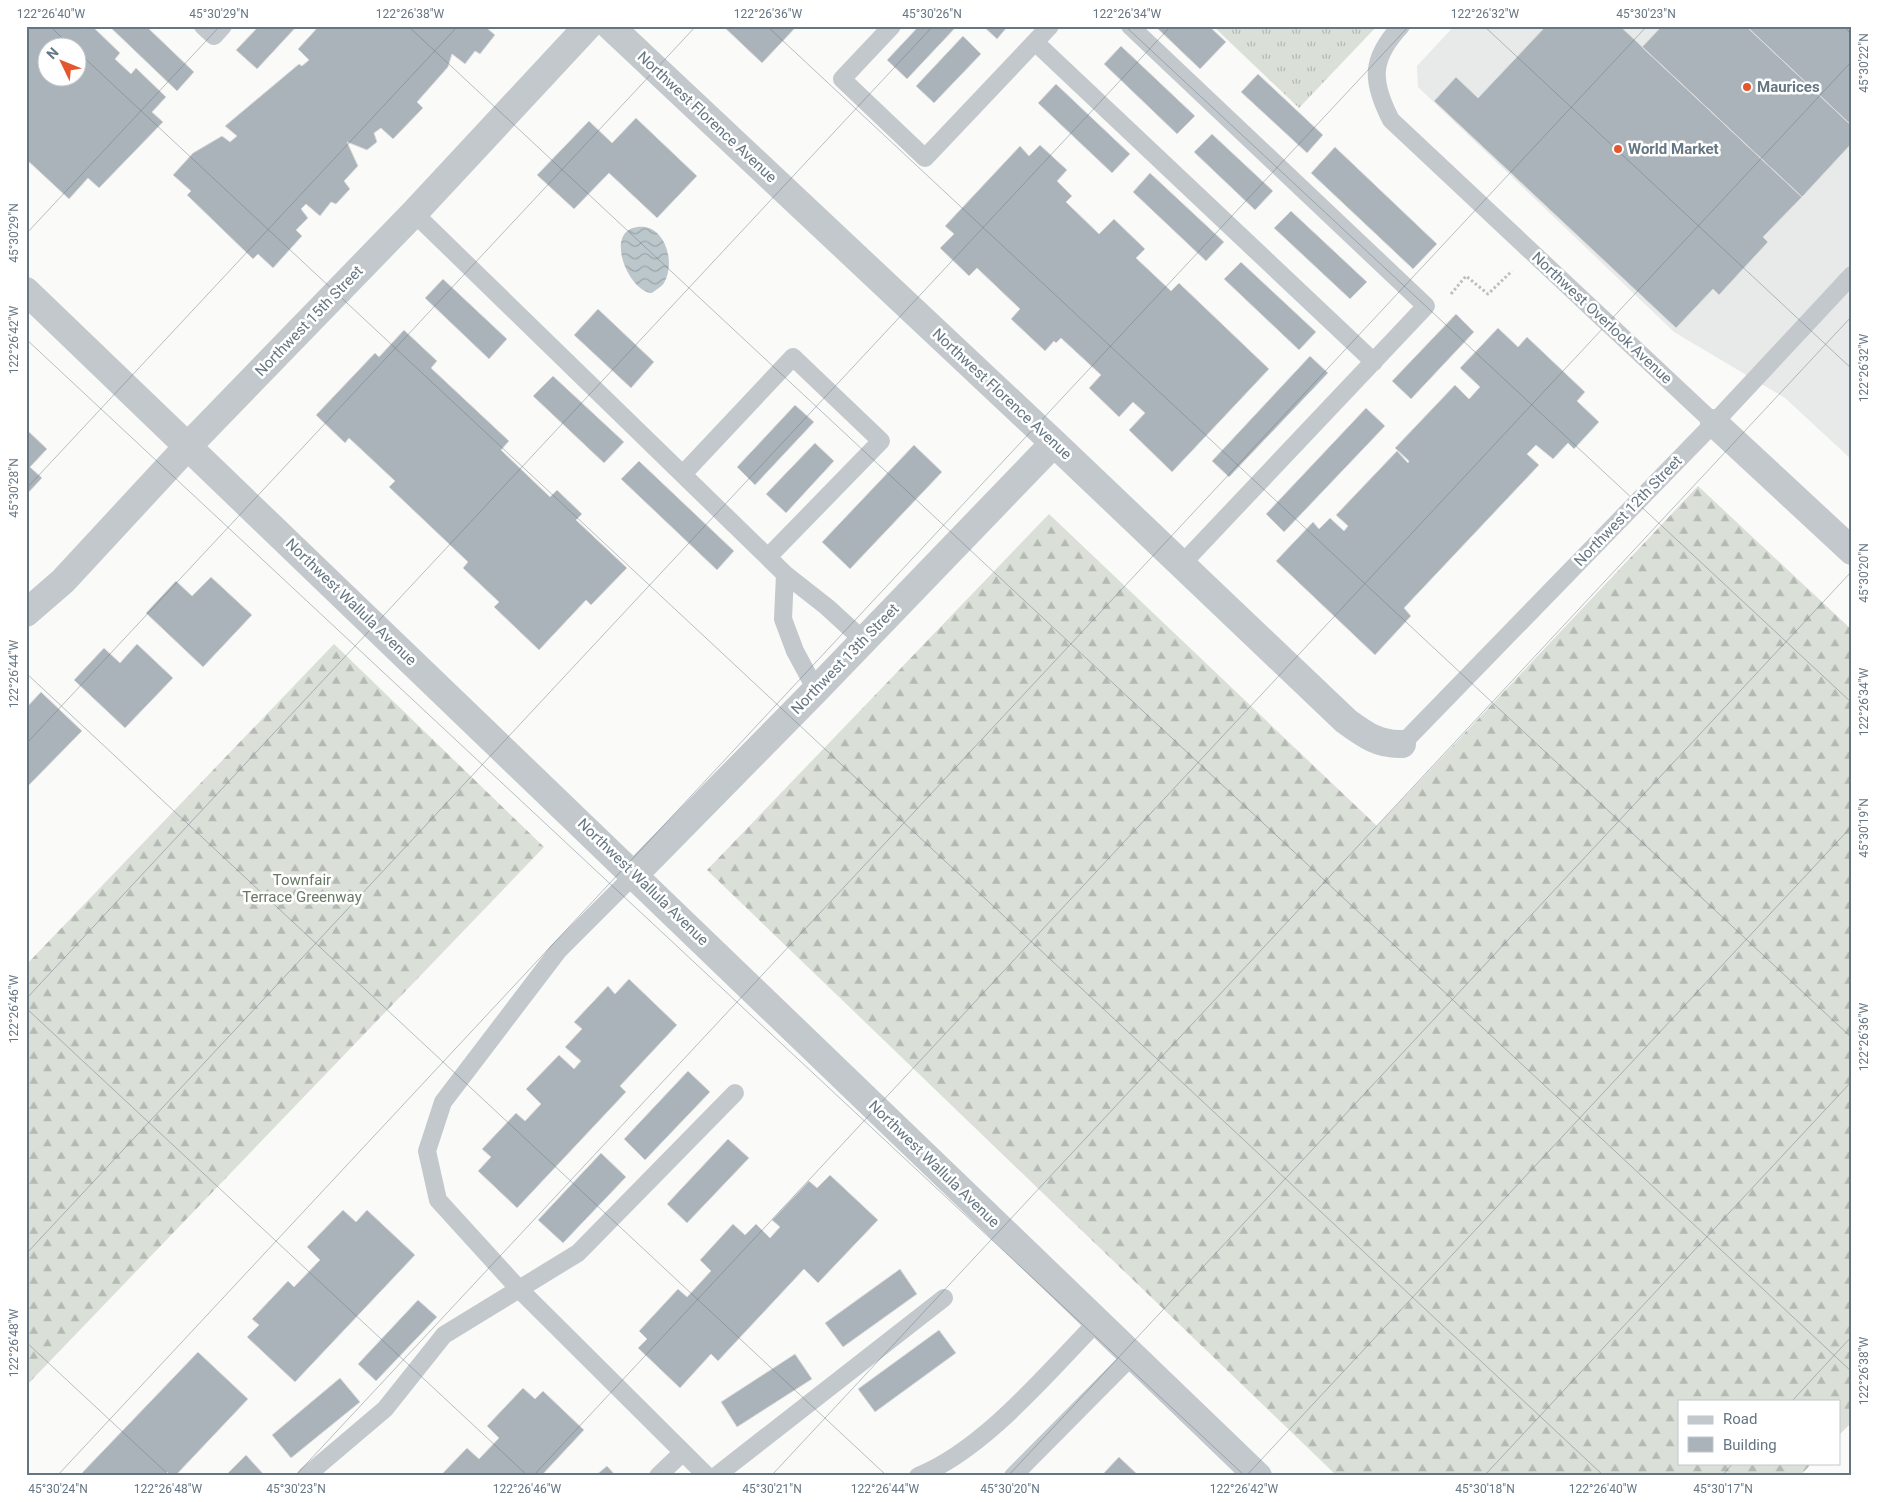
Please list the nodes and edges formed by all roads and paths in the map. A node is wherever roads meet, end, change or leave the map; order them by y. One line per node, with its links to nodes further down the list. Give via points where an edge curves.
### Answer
1 (203, 26): 2 (lane, via 214,36)
2 (223, 26)
3 (588, 26): 10 (street, Northwest 15th Street)
4 (610, 26): 17 (street, Northwest Florence Avenue)
5 (892, 26): 9 (lane, via 842,79 924,158)
6 (1050, 26): 9 (lane)
7 (1130, 26): 14 (lane)
8 (1401, 26): 11 (lane, Northwest Overlook Avenue, via 1379,57 1375,72 1379,97 1391,120)
9 (1036, 42): 15 (lane)
10 (414, 213): 18 (street, Northwest 15th Street); 19 (lane)
11 (1531, 251): 14 (path, via 1488,294 1466,276 1446,299); 16 (lane, Northwest Overlook Avenue)
12 (1852, 275): 16 (lane, Northwest 12th Street)
13 (26, 291): 18 (street, Northwest Wallula Avenue)
14 (1426, 306): 15 (lane)
15 (1374, 362): 22 (lane)
16 (1714, 422): 20 (street, Northwest Overlook Avenue); 27 (lane, Northwest 12th Street)
17 (1054, 443): 22 (street, Northwest Florence Avenue); 25 (street, Northwest 13th Street)
18 (188, 446): 24 (street, Northwest 15th Street, via 63,581); 28 (street, Northwest Wallula Avenue)
19 (683, 474): 21 (lane); 21 (lane, via 794,357 881,441)
20 (1852, 551)
21 (768, 556): 23 (lane)
22 (1181, 565): 27 (street, Northwest Florence Avenue, via 1346,721 1373,740 1387,745)
23 (785, 574): 25 (lane); 26 (lane, via 783,619 795,651)
24 (26, 613)
25 (863, 640): 26 (street, Northwest 13th Street)
26 (816, 690): 28 (street, Northwest 13th Street)
27 (1402, 744)
28 (635, 874): 30 (lane, via 558,951 443,1102 427,1151 438,1200); 32 (street, Northwest Wallula Avenue)
29 (735, 1093): 30 (lane, via 578,1253)
30 (519, 1289): 34 (lane); 35 (lane, via 444,1335 385,1409)
31 (944, 1298): 38 (lane)
32 (1098, 1321): 33 (street, Northwest Wallula Avenue); 39 (lane, via 996,1423 954,1457)
33 (1133, 1355): 40 (lane); 41 (street, Northwest Wallula Avenue)
34 (682, 1453): 36 (lane); 37 (lane)
35 (306, 1476)
36 (658, 1476)
37 (707, 1476)
38 (716, 1476)
39 (918, 1476)
40 (1013, 1476)
41 (1258, 1476)

